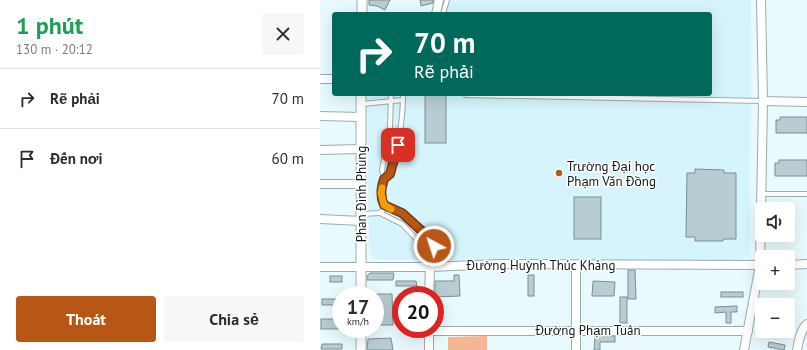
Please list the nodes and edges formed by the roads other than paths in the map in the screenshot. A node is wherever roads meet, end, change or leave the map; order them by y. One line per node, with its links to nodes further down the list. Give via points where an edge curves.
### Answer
1 (362, 0): 5 (street)
2 (439, 0): 6 (street)
3 (447, 0): 7 (lane)
4 (761, 0): 16 (street)
5 (362, 12)
6 (436, 12)
7 (444, 12)
8 (332, 78): 9 (street)
9 (320, 79)
10 (361, 96): 18 (street, Phan Đình Phùng)
11 (391, 96): 15 (lane)
12 (403, 96): 14 (lane)
13 (516, 96): 16 (lane)
14 (403, 100): 15 (lane); 23 (lane, via 404,114 398,145 390,174)
15 (392, 101): 18 (lane); 23 (lane, via 382,170)
16 (763, 101): 17 (street); 26 (street)
17 (807, 102)
18 (361, 104): 20 (street, Phan Đình Phùng)
19 (320, 116): 20 (street)
20 (361, 117): 21 (street, Phan Đình Phùng)
21 (361, 149): 22 (street); 25 (street, Phan Đình Phùng)
22 (320, 150)
23 (384, 179): 28 (lane, via 381,193)
24 (320, 184): 25 (street)
25 (361, 184): 30 (street, Phan Đình Phùng)
26 (761, 194): 27 (lane); 32 (street)
27 (807, 194)
28 (384, 205): 29 (lane); 29 (lane, via 402,213 433,241 433,248 426,248 402,224)
29 (380, 213): 30 (lane)
30 (361, 217): 31 (street); 38 (street, Phan Đình Phùng)
31 (320, 219)
32 (761, 250)
33 (807, 264): 36 (street)
34 (576, 265): 35 (street, Đường Huỳnh Thúc Kháng); 39 (street, Đường Huỳnh Thúc Kháng, via 498,264); 45 (street)
35 (755, 265)
36 (795, 265)
37 (320, 267): 38 (street, Đường Huỳnh Thúc Kháng)
38 (361, 267): 39 (street, Đường Huỳnh Thúc Kháng); 40 (street, Phan Đình Phùng)
39 (430, 267): 41 (street)
40 (361, 286)
41 (429, 286)
42 (756, 290): 46 (street)
43 (807, 324): 53 (street, via 800,336)
44 (444, 330): 45 (street, Đường Phạm Tuân)
45 (576, 330): 46 (street, Đường Phạm Tuân); 51 (street)
46 (748, 331): 52 (street)
47 (361, 338): 49 (street)
48 (429, 338): 50 (street)
49 (361, 350)
50 (429, 350)
51 (576, 350)
52 (744, 350)
53 (797, 350)

